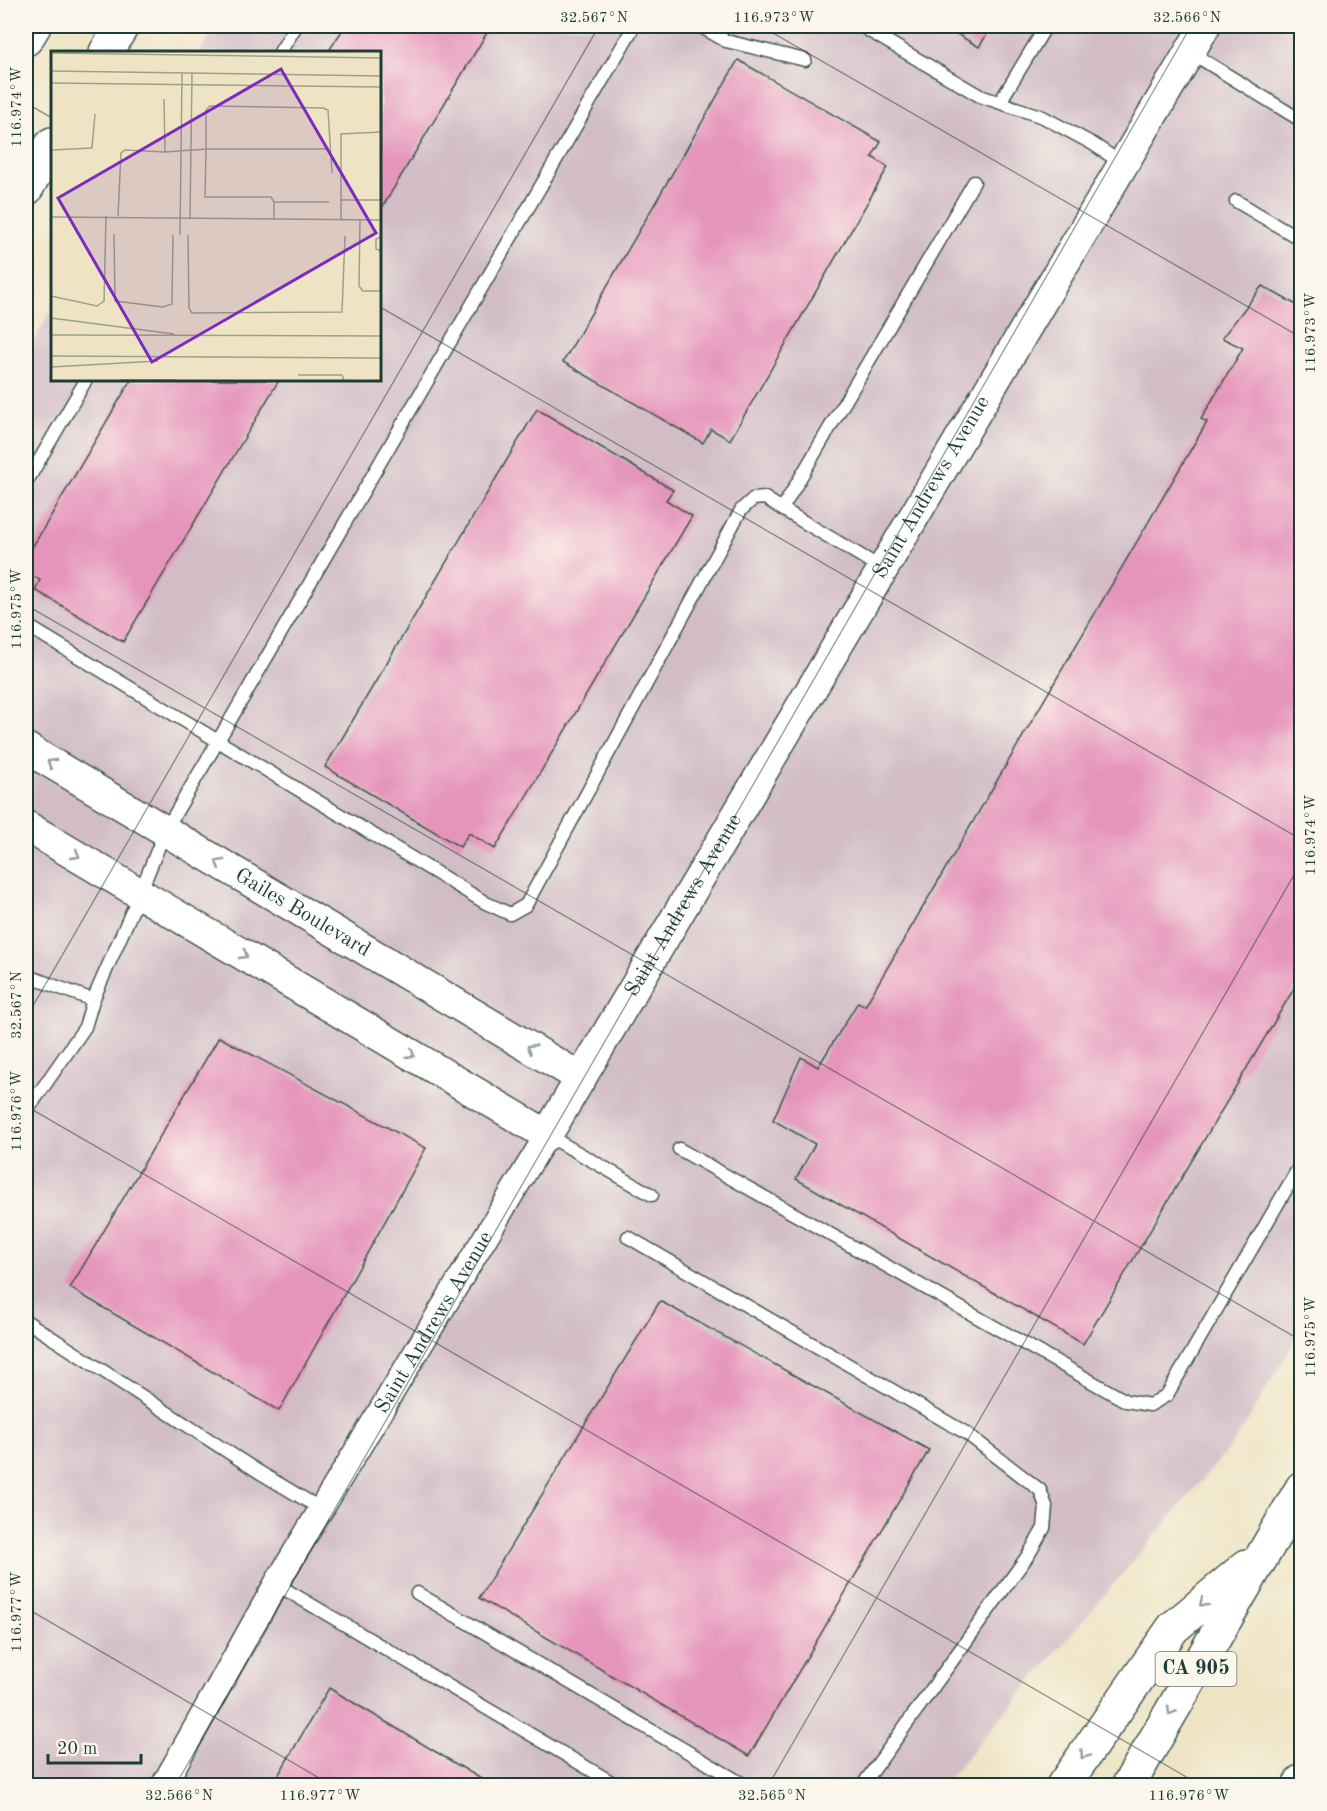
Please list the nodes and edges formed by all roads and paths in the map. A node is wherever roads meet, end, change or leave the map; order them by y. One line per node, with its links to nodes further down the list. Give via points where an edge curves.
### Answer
1 (34, 26): 9 (main road)
2 (122, 26): 10 (main road)
3 (296, 26): 11 (lane)
4 (634, 26): 27 (lane)
5 (700, 26): 13 (lane, via 726,40)
6 (861, 26): 14 (lane, via 980,96)
7 (1046, 26): 14 (lane)
8 (1205, 26): 12 (street, Saint Andrews Avenue)
9 (26, 39)
10 (107, 51)
11 (281, 51)
12 (1189, 52): 15 (lane); 17 (street, Saint Andrews Avenue)
13 (805, 60)
14 (1000, 102): 17 (lane, via 1043,117)
15 (1302, 121)
16 (51, 146): 19 (main road)
17 (1123, 164): 25 (street, Saint Andrews Avenue)
18 (974, 182): 24 (lane)
19 (26, 189)
20 (1236, 201): 21 (lane)
21 (1302, 240)
22 (86, 381): 23 (lane)
23 (26, 483)
24 (782, 508): 25 (lane); 27 (lane, via 765,498 753,499 741,510 526,905 510,914)
25 (883, 569): 34 (street, Saint Andrews Avenue)
26 (26, 626): 27 (lane)
27 (218, 741): 30 (lane)
28 (26, 748): 30 (street, Gailes Boulevard, one-way to 28)
29 (26, 826): 31 (street, one-way to 31)
30 (165, 831): 31 (lane); 34 (street, Gailes Boulevard, one-way to 30)
31 (140, 892): 33 (lane); 36 (street, one-way to 36)
32 (26, 973): 33 (lane)
33 (93, 1000): 35 (lane, via 85,1027)
34 (581, 1078): 36 (street, Saint Andrews Avenue)
35 (26, 1112)
36 (547, 1135): 39 (lane); 43 (street, Saint Andrews Avenue)
37 (678, 1149): 38 (lane, via 1126,1401 1150,1405 1167,1395)
38 (1302, 1162)
39 (652, 1195)
40 (628, 1237): 51 (lane, via 966,1433 1040,1490 1046,1506 1044,1528 1029,1554)
41 (26, 1321): 43 (lane)
42 (1302, 1488): 44 (main road, CA 905)
43 (321, 1509): 45 (street, Saint Andrews Avenue)
44 (1265, 1552): 52 (main road, one-way to 52, via 1173,1628); 53 (main road, CA 905, one-way to 53)
45 (276, 1584): 48 (street, Saint Andrews Avenue); 49 (lane)
46 (417, 1593): 50 (lane)
47 (1302, 1780): 54 (main road)
48 (163, 1785)
49 (618, 1785)
50 (746, 1785)
51 (862, 1785)
52 (1063, 1785)
53 (1128, 1785)
54 (1299, 1785)

